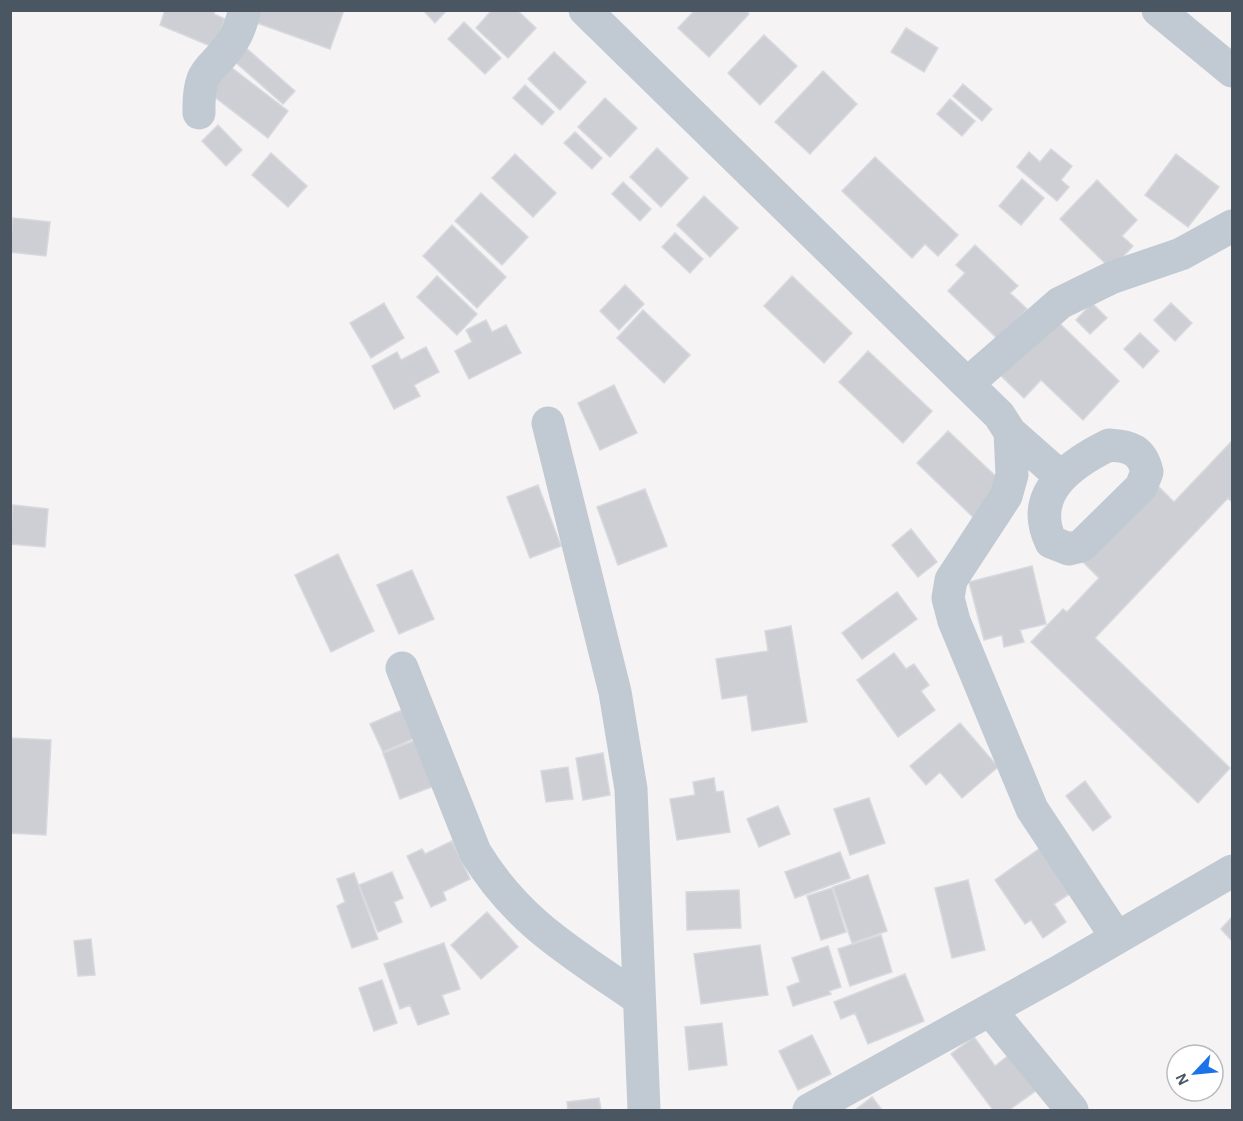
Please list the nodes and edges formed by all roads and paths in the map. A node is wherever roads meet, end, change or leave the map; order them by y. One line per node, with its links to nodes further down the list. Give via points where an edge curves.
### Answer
1 (245, 10): 5 (street, via 236,36 203,73 198,90)
2 (585, 10): 7 (street)
3 (1158, 10): 4 (street)
4 (1233, 71)
5 (199, 113)
6 (1233, 226): 7 (street, via 1181,254 1111,278 1060,303)
7 (967, 384): 9 (street, via 999,415)
8 (548, 423): 14 (street, via 615,692 631,789)
9 (1010, 432): 10 (street); 13 (street, via 1012,475 1006,496 951,580 948,598 1032,809)
10 (1061, 477)
11 (402, 668): 14 (street, via 475,852 488,874 534,926)
12 (1233, 871): 13 (street)
13 (1117, 938): 15 (street)
14 (639, 999): 16 (street)
15 (990, 1010): 17 (street); 18 (street)
16 (644, 1110)
17 (809, 1110)
18 (1072, 1110)

